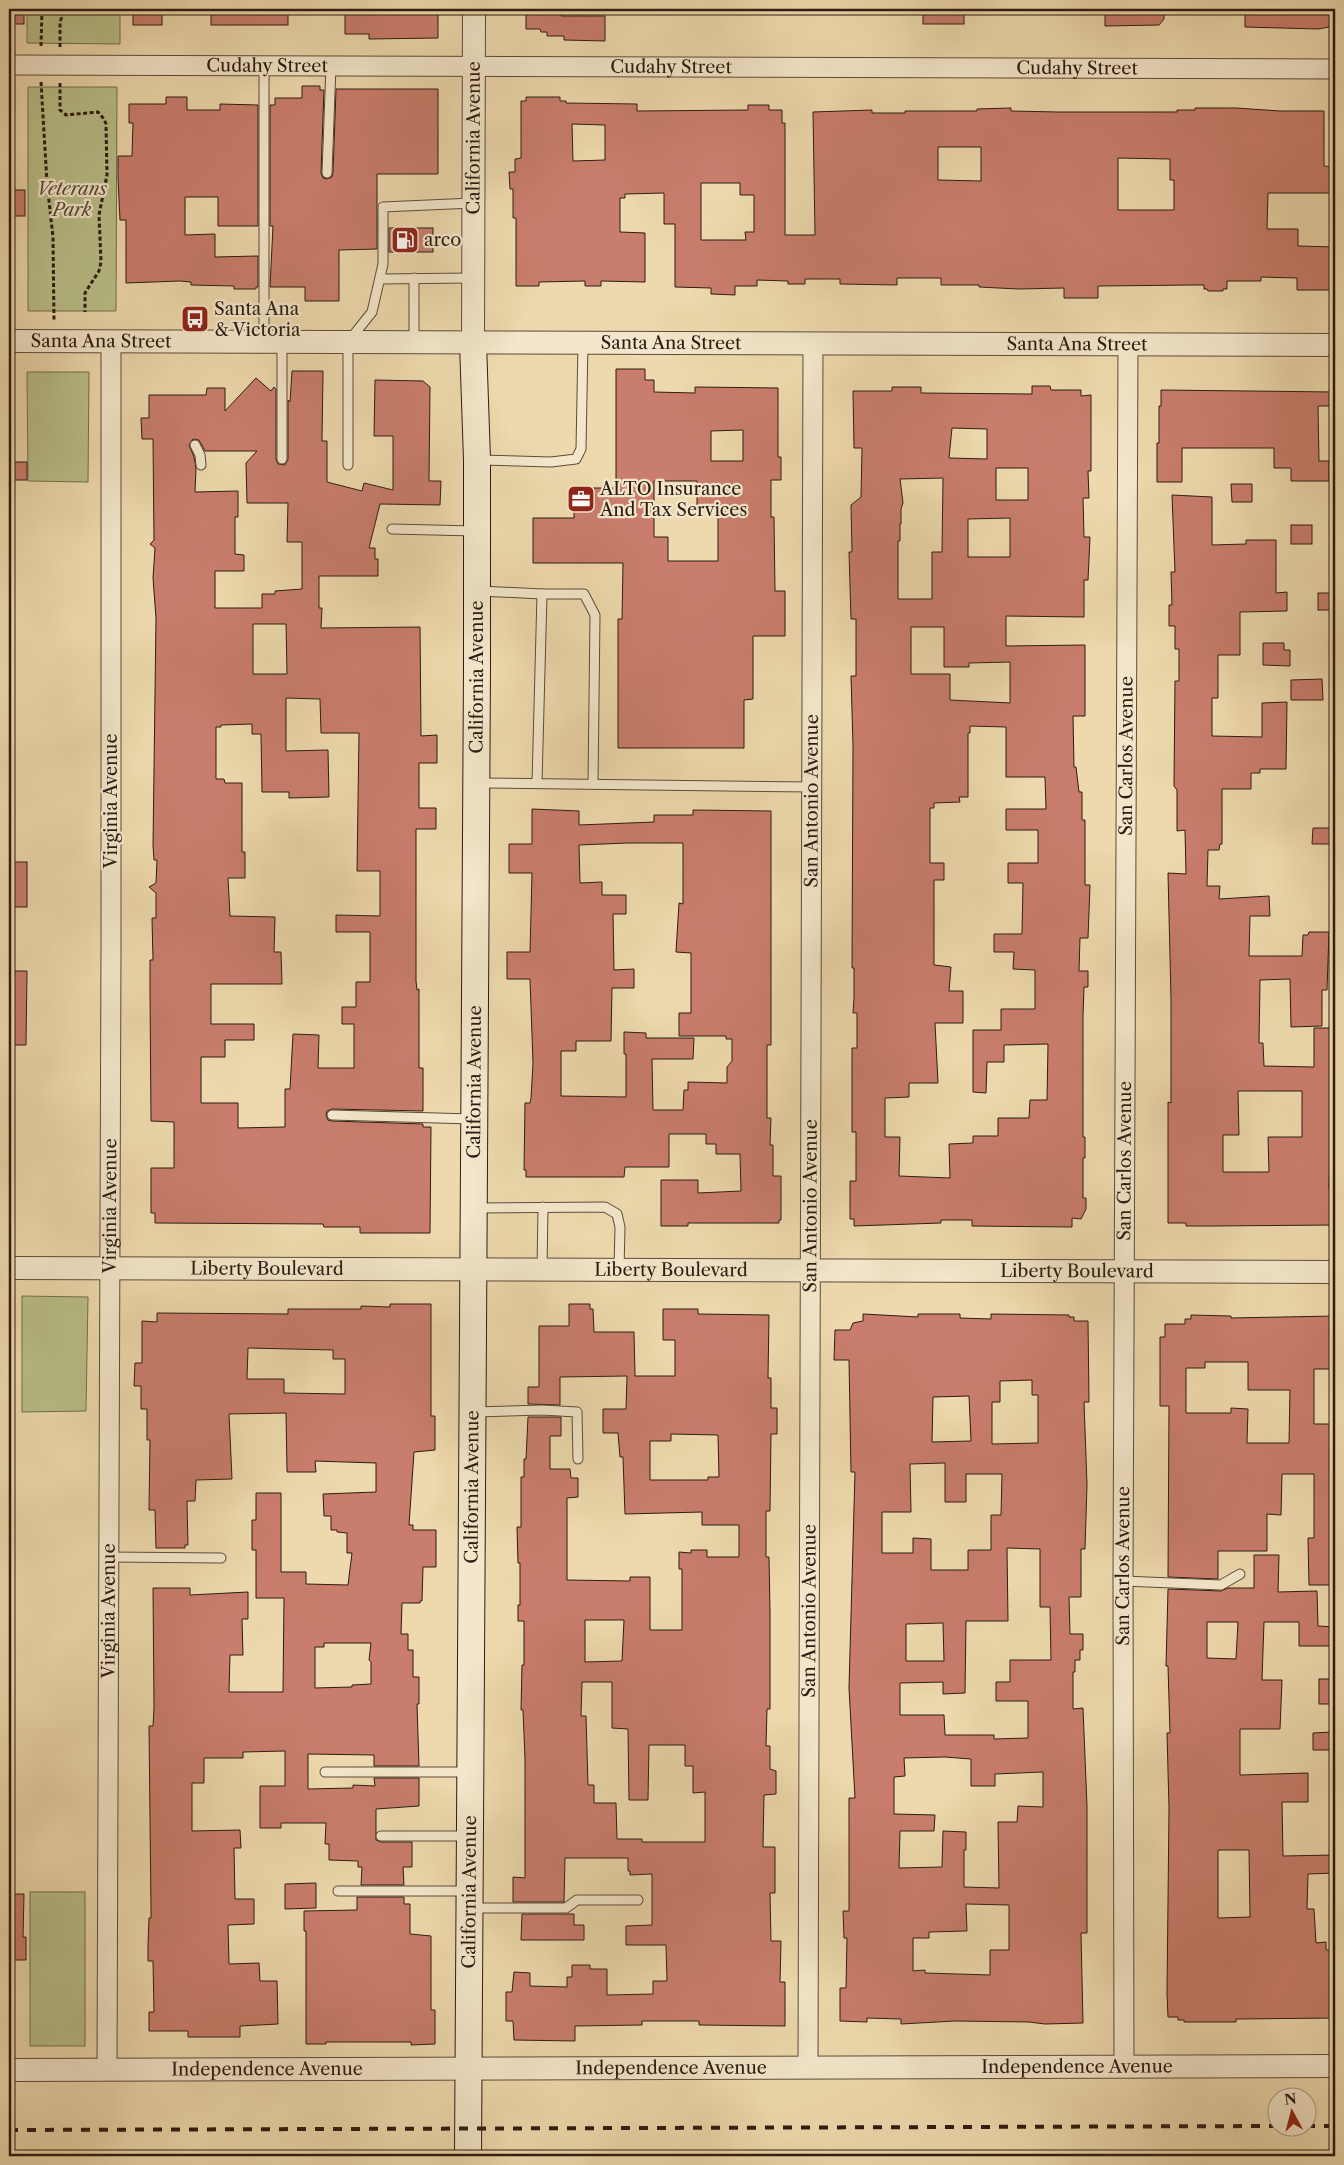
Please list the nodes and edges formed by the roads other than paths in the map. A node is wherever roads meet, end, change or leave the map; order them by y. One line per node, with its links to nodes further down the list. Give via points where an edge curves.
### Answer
1 (474, 9): 5 (street, California Avenue)
2 (9, 65): 3 (street, Cudahy Street)
3 (264, 66): 4 (street, Cudahy Street); 17 (lane)
4 (331, 66): 5 (street, Cudahy Street); 7 (lane)
5 (474, 66): 6 (street, Cudahy Street); 8 (street, California Avenue)
6 (1335, 69)
7 (327, 173)
8 (473, 203): 10 (street, California Avenue); 11 (lane, via 383,207)
9 (414, 278): 10 (lane); 11 (lane); 15 (lane)
10 (473, 278): 16 (street, California Avenue)
11 (380, 279): 14 (lane, via 372,312)
12 (9, 341): 13 (street, Santa Ana Street)
13 (111, 342): 17 (street, Santa Ana Street); 40 (street, Virginia Avenue)
14 (348, 342): 15 (street, Santa Ana Street); 17 (street, Santa Ana Street); 26 (lane)
15 (414, 342): 16 (street, Santa Ana Street)
16 (473, 342): 18 (street, Santa Ana Street); 24 (main road, California Avenue)
17 (273, 343): 23 (lane)
18 (583, 343): 19 (street, Santa Ana Street); 24 (lane, via 581,449 576,459 551,462)
19 (813, 344): 20 (street, Santa Ana Street); 34 (street, San Antonio Avenue)
20 (1128, 345): 21 (street, Santa Ana Street); 45 (street, San Carlos Avenue)
21 (1335, 345)
22 (195, 445): 25 (lane)
23 (282, 459)
24 (477, 460): 28 (main road, California Avenue)
25 (201, 465)
26 (348, 465)
27 (392, 529): 28 (lane)
28 (477, 531): 29 (main road, California Avenue)
29 (477, 591): 30 (lane); 31 (main road, California Avenue)
30 (542, 594): 32 (lane); 33 (lane, via 584,594 595,615)
31 (477, 783): 32 (lane); 36 (main road, California Avenue)
32 (537, 783): 33 (lane)
33 (593, 784): 34 (lane)
34 (813, 787): 44 (street, San Antonio Avenue)
35 (332, 1116): 36 (lane)
36 (475, 1119): 38 (main road, California Avenue)
37 (543, 1207): 38 (lane); 42 (lane); 43 (lane, via 606,1207 617,1214 620,1227)
38 (474, 1208): 41 (main road, California Avenue)
39 (9, 1268): 40 (street, Liberty Boulevard)
40 (109, 1268): 41 (street, Liberty Boulevard); 49 (street, Virginia Avenue)
41 (472, 1270): 42 (street, Liberty Boulevard); 47 (main road, California Avenue)
42 (542, 1270): 43 (street, Liberty Boulevard)
43 (618, 1270): 44 (street, Liberty Boulevard)
44 (809, 1272): 45 (street, Liberty Boulevard); 62 (street, San Antonio Avenue)
45 (1126, 1272): 46 (street, Liberty Boulevard); 52 (street, San Carlos Avenue)
46 (1335, 1272)
47 (474, 1412): 48 (lane, via 577,1412); 54 (main road, California Avenue)
48 (578, 1459)
49 (108, 1557): 50 (lane); 65 (street, Virginia Avenue)
50 (220, 1558)
51 (1240, 1574): 52 (lane, via 1221,1585)
52 (1123, 1581): 60 (street, San Carlos Avenue)
53 (325, 1772): 54 (lane)
54 (472, 1772): 56 (main road, California Avenue)
55 (381, 1836): 56 (lane)
56 (471, 1836): 58 (main road, California Avenue)
57 (338, 1891): 58 (lane)
58 (470, 1899): 59 (lane, via 566,1908 577,1900); 63 (main road, California Avenue)
59 (638, 1900)
60 (1124, 2066): 61 (street, Independence Avenue); 62 (street, Independence Avenue)
61 (1335, 2066)
62 (808, 2067): 63 (street, Independence Avenue)
63 (467, 2068): 65 (street, Independence Avenue); 66 (main road, California Avenue)
64 (9, 2070): 65 (street, Independence Avenue)
65 (107, 2070)
66 (468, 2156)

